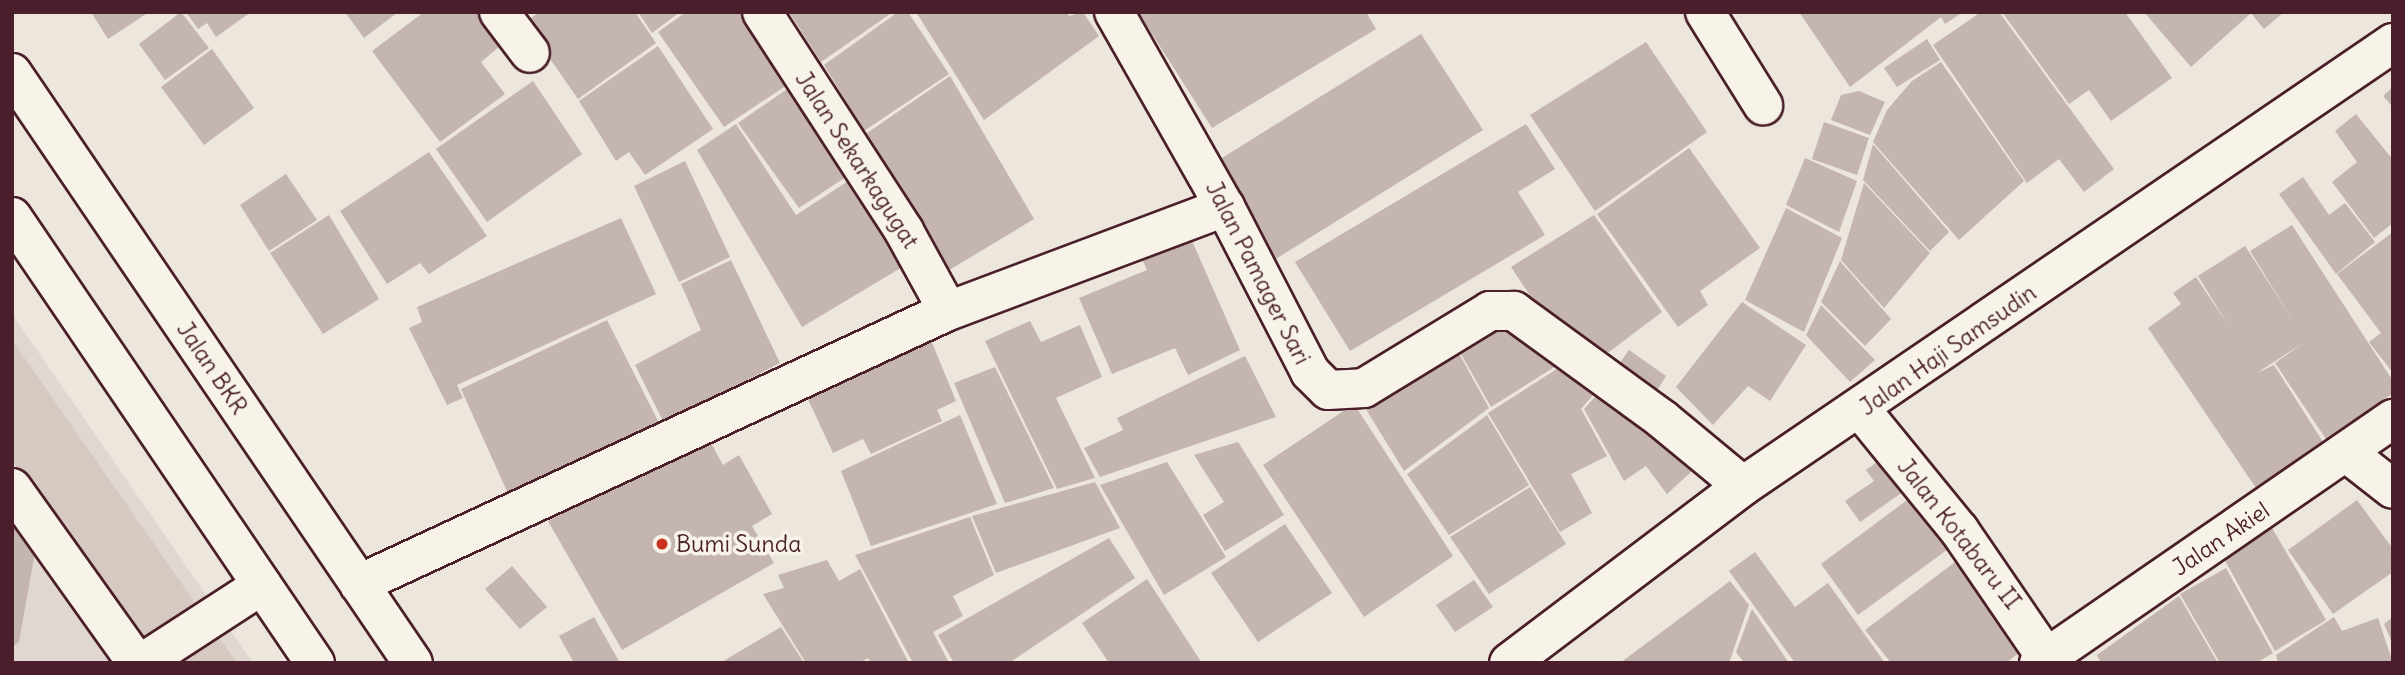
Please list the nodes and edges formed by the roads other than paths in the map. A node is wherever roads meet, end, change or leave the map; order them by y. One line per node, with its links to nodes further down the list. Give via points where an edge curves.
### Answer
1 (499, 12): 6 (street)
2 (762, 12): 11 (street, Jalan Sekarkagugat, via 904,231)
3 (1114, 12): 9 (street, Jalan Pamager Sari)
4 (1705, 12): 8 (street)
5 (2393, 43): 12 (street, Jalan Haji Samsudin)
6 (530, 53)
7 (12, 73): 18 (street, Jalan BKR)
8 (1763, 105)
9 (1225, 207): 11 (street); 15 (street, Jalan Pamager Sari, via 1310,372 1328,390 1364,388 1490,311 1514,311 1662,419)
10 (12, 217): 19 (street)
11 (948, 311): 18 (street)
12 (1861, 410): 15 (street, Jalan Haji Samsudin); 20 (street, Jalan Kotabaru II, via 1959,530)
13 (2393, 419): 14 (street, Jalan Akiel)
14 (2347, 453): 17 (street); 20 (street, Jalan Akiel)
15 (1744, 486): 24 (street, Jalan Haji Samsudin)
16 (12, 488): 21 (street)
17 (2393, 489)
18 (359, 584): 23 (street, Jalan BKR)
19 (262, 585): 21 (street); 22 (street)
20 (2046, 661)
21 (140, 663)
22 (315, 663)
23 (413, 663)
24 (1508, 663)

